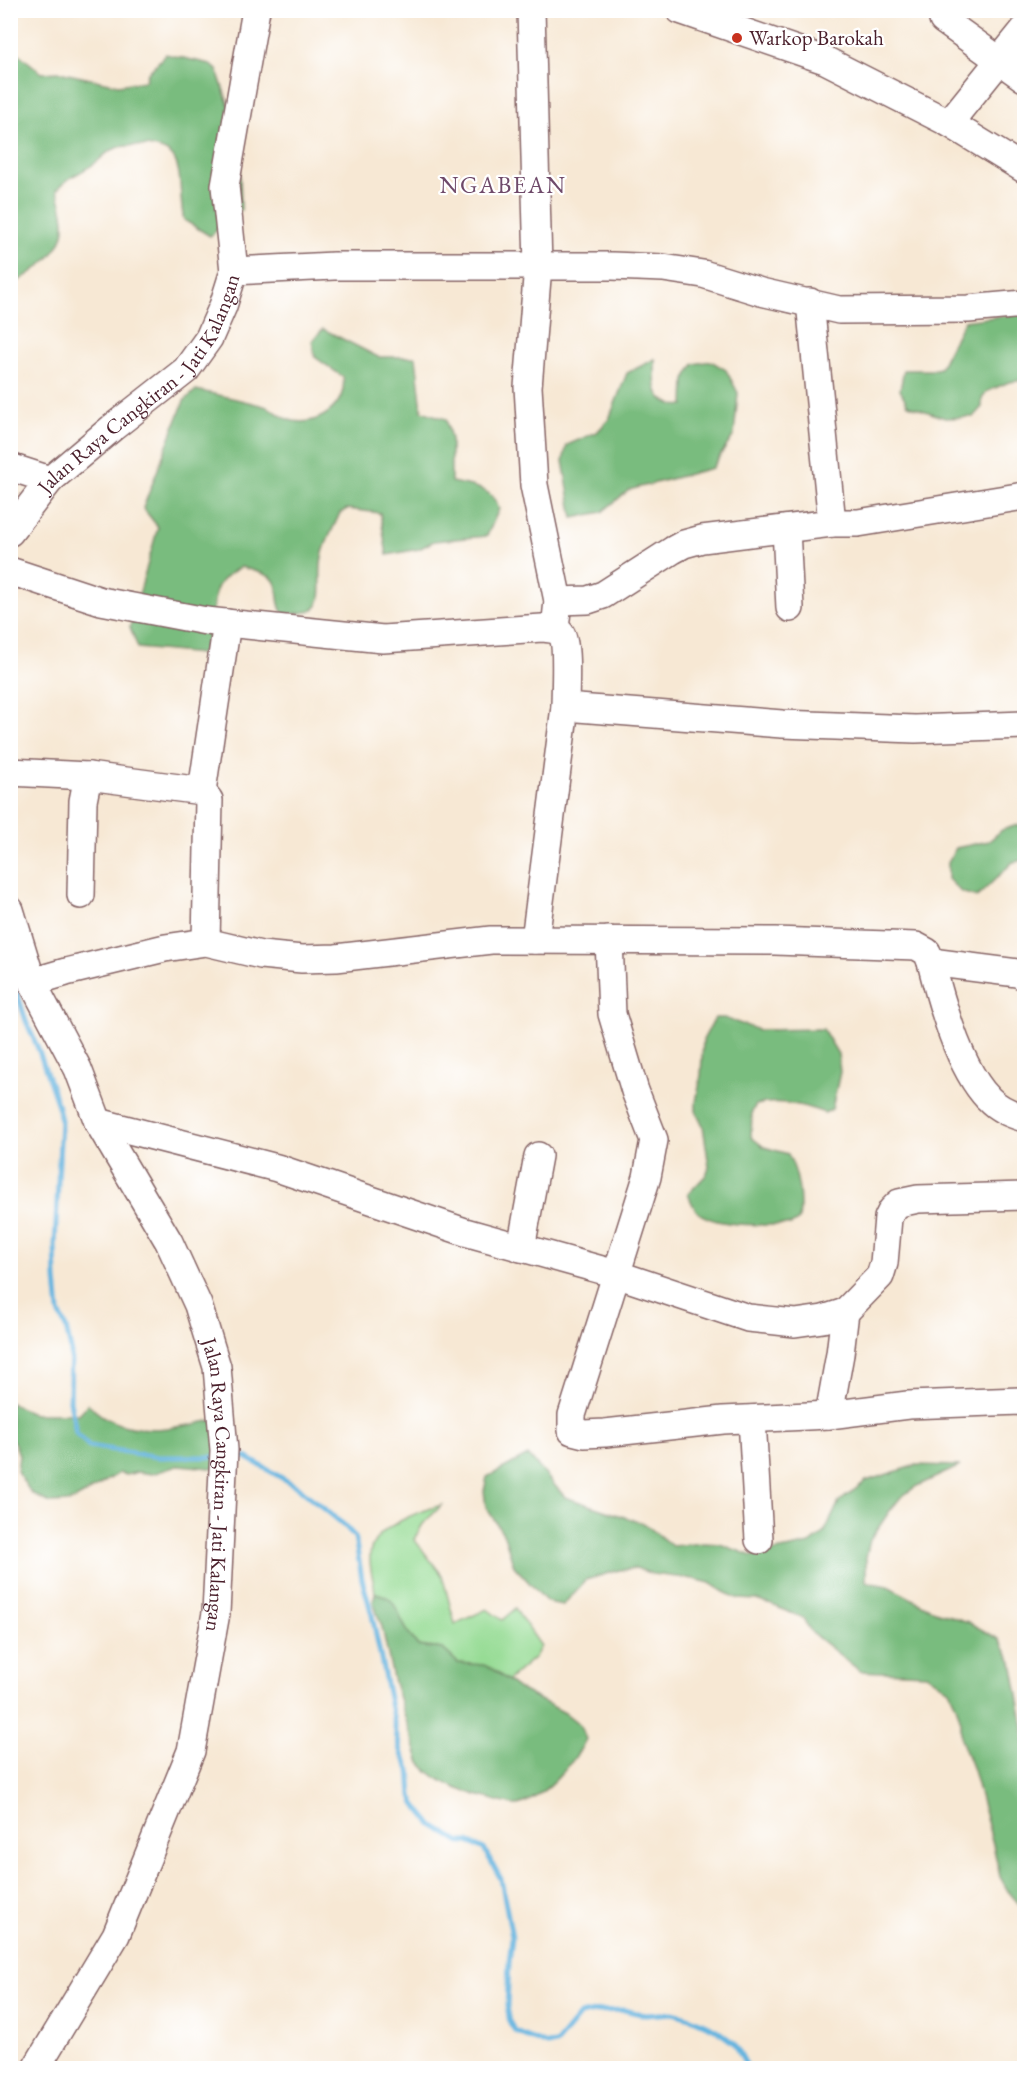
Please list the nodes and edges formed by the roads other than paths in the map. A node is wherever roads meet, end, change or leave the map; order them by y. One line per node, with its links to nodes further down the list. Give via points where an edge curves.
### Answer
1 (256, 10): 11 (street, Jalan Raya Cangkiran - Jati Kalangan, via 225,186)
2 (531, 10): 10 (street)
3 (680, 10): 8 (street, via 825,60)
4 (941, 14): 6 (street)
5 (1024, 30): 6 (street)
6 (999, 62): 7 (street); 8 (street)
7 (1024, 78)
8 (949, 123): 9 (street)
9 (1024, 169)
10 (538, 266): 11 (street, via 334,266); 12 (street, via 663,268 703,274); 21 (street, via 528,387 534,485)
11 (234, 271): 15 (street, Jalan Raya Cangkiran - Jati Kalangan, via 209,338 186,370)
12 (810, 302): 13 (street, via 839,310 968,309); 17 (street)
13 (1024, 304)
14 (10, 467): 15 (street)
15 (50, 480): 19 (street, Jalan Raya Cangkiran - Jati Kalangan)
16 (1024, 496): 17 (street, via 858,523)
17 (832, 523): 18 (street)
18 (786, 529): 21 (street, via 692,541 603,595); 22 (street)
19 (10, 532)
20 (10, 571): 23 (street, via 101,601)
21 (558, 601): 24 (street)
22 (790, 608)
23 (227, 623): 24 (street, via 383,639); 29 (street)
24 (555, 629): 25 (street, via 563,637)
25 (565, 707): 26 (street, via 782,724 915,729); 32 (street)
26 (1024, 725)
27 (10, 772): 28 (street)
28 (88, 776): 29 (street); 30 (street, via 83,801)
29 (202, 791): 34 (street, via 208,800)
30 (81, 896)
31 (10, 910): 37 (street, Jalan Raya Cangkiran - Jati Kalangan)
32 (536, 940): 33 (street); 34 (street, via 491,940 302,959 261,955)
33 (609, 940): 35 (street, via 916,946 927,951); 43 (street, via 612,1014 654,1140 647,1177)
34 (206, 942): 37 (street)
35 (931, 962): 36 (street); 38 (street, via 961,1059 987,1098 1002,1110)
36 (1024, 976)
37 (47, 977): 39 (street, Jalan Raya Cangkiran - Jati Kalangan)
38 (1024, 1118)
39 (98, 1122): 42 (street, via 277,1168); 49 (street, Jalan Raya Cangkiran - Jati Kalangan, via 169,1242 198,1305 217,1367 224,1458 216,1613 191,1750 116,1935)
40 (538, 1156): 42 (street)
41 (1024, 1197): 44 (street, via 918,1199 899,1203 888,1218 880,1276)
42 (521, 1248): 43 (street)
43 (616, 1274): 44 (street, via 748,1318 795,1323); 47 (street, via 572,1415 572,1431 605,1433)
44 (845, 1312): 46 (street)
45 (1024, 1403): 46 (street, via 908,1405)
46 (829, 1415): 47 (street)
47 (752, 1419): 48 (street)
48 (759, 1540)
49 (36, 2068)

